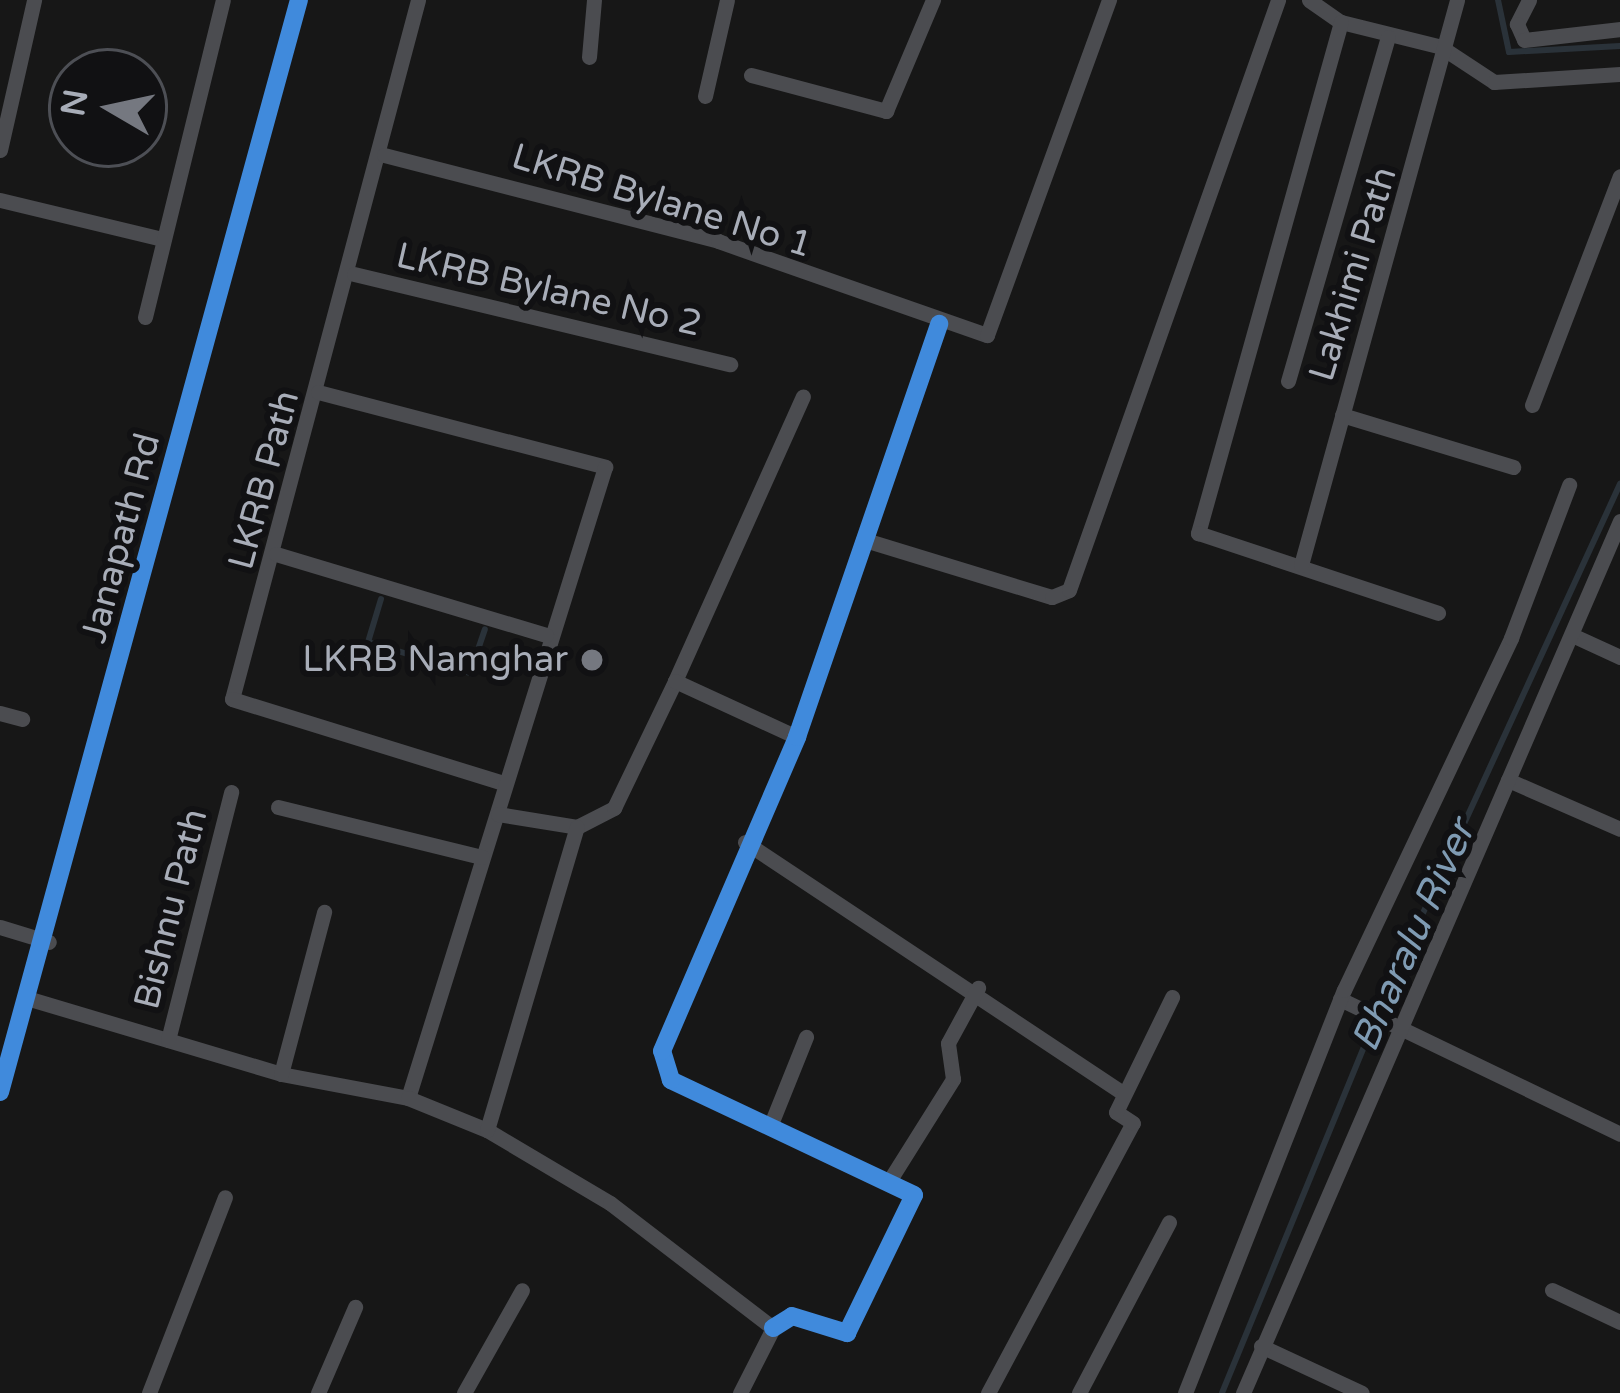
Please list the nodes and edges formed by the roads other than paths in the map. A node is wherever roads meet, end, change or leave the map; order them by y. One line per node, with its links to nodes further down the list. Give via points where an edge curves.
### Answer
1 (34, 0): 21 (street)
2 (223, 0): 25 (street)
3 (299, 0): 60 (street, Janapath Rd)
4 (418, 0): 22 (street, LKRB Path)
5 (594, 0): 17 (street)
6 (727, 0): 20 (street)
7 (933, 0): 19 (street, via 886,111)
8 (1109, 0): 28 (street, LKRB Bylane No 1, via 987,334)
9 (1278, 0): 38 (street, via 1069,590 1052,597)
10 (1310, 0): 13 (street)
11 (1457, 0): 16 (street, Lakhimi Path)
12 (1529, 0): 14 (street, via 1517,24 1524,40)
13 (1341, 22): 15 (street); 40 (street, via 1198,533)
14 (1620, 29)
15 (1388, 37): 16 (street); 30 (street)
16 (1442, 47): 18 (street, via 1494,82); 34 (street, Lakhimi Path, via 1442,86)
17 (589, 56)
18 (1620, 74)
19 (752, 75)
20 (704, 96)
21 (0, 150)
22 (384, 155): 26 (street, LKRB Path); 28 (street, LKRB Bylane No 1, via 718,241)
23 (1620, 176): 33 (street)
24 (0, 200): 25 (street)
25 (164, 239): 27 (street)
26 (353, 274): 29 (street, LKRB Bylane No 2); 31 (street, LKRB Path)
27 (145, 317)
28 (939, 324): 38 (street)
29 (730, 364)
30 (1288, 381)
31 (318, 392): 39 (street, LKRB Path); 42 (street, via 605,467)
32 (803, 396): 45 (street)
33 (1532, 405)
34 (1342, 415): 35 (street); 40 (street, Lakhimi Path)
35 (1513, 466)
36 (1569, 485): 64 (street, via 1511,638)
37 (1620, 521): 43 (street)
38 (865, 540): 48 (street)
39 (277, 554): 42 (street); 50 (street, LKRB Path, via 232,699)
40 (1301, 565): 41 (street)
41 (1438, 613)
42 (546, 634): 50 (street)
43 (1572, 635): 44 (street); 49 (street)
44 (1620, 657)
45 (675, 681): 48 (street); 54 (street, via 628,790)
46 (0, 713): 47 (street)
47 (22, 719)
48 (797, 736): 56 (street)
49 (1508, 780): 55 (street); 65 (street)
50 (503, 783): 53 (street)
51 (231, 792): 67 (street, Bishnu Path)
52 (278, 807): 57 (street)
53 (498, 814): 54 (street); 57 (street)
54 (577, 827): 73 (street)
55 (1620, 830)
56 (745, 842): 61 (street); 72 (street, via 661,1067)
57 (482, 857): 71 (street)
58 (324, 912): 68 (street)
59 (0, 927): 60 (street)
60 (49, 942): 63 (street, Janapath Rd)
61 (978, 988): 70 (street); 75 (street, via 948,1043 953,1079)
62 (1172, 997): 70 (street)
63 (31, 999): 67 (street); 69 (street, Janapath Rd)
64 (1340, 999): 65 (street); 90 (street)
65 (1408, 1030): 74 (street); 83 (street, via 1396,1033)
66 (806, 1037): 72 (street)
67 (168, 1040): 68 (street)
68 (281, 1074): 71 (street)
69 (0, 1092)
70 (1123, 1093): 88 (street, via 1116,1112 1133,1123)
71 (408, 1098): 73 (street)
72 (770, 1124): 75 (street)
73 (487, 1130): 82 (street, via 610,1203)
74 (1620, 1134)
75 (891, 1178): 82 (street, via 915,1205 858,1320 836,1336 792,1316)
76 (225, 1197): 84 (street)
77 (1169, 1222): 89 (street)
78 (522, 1290): 86 (street)
79 (1552, 1290): 81 (street)
80 (356, 1306): 85 (street)
81 (1620, 1322)
82 (773, 1328): 87 (street)
83 (1261, 1346): 91 (street); 92 (street)
84 (149, 1393)
85 (318, 1393)
86 (464, 1393)
87 (740, 1393)
88 (988, 1393)
89 (1079, 1393)
90 (1185, 1393)
91 (1243, 1393)
92 (1362, 1393)

